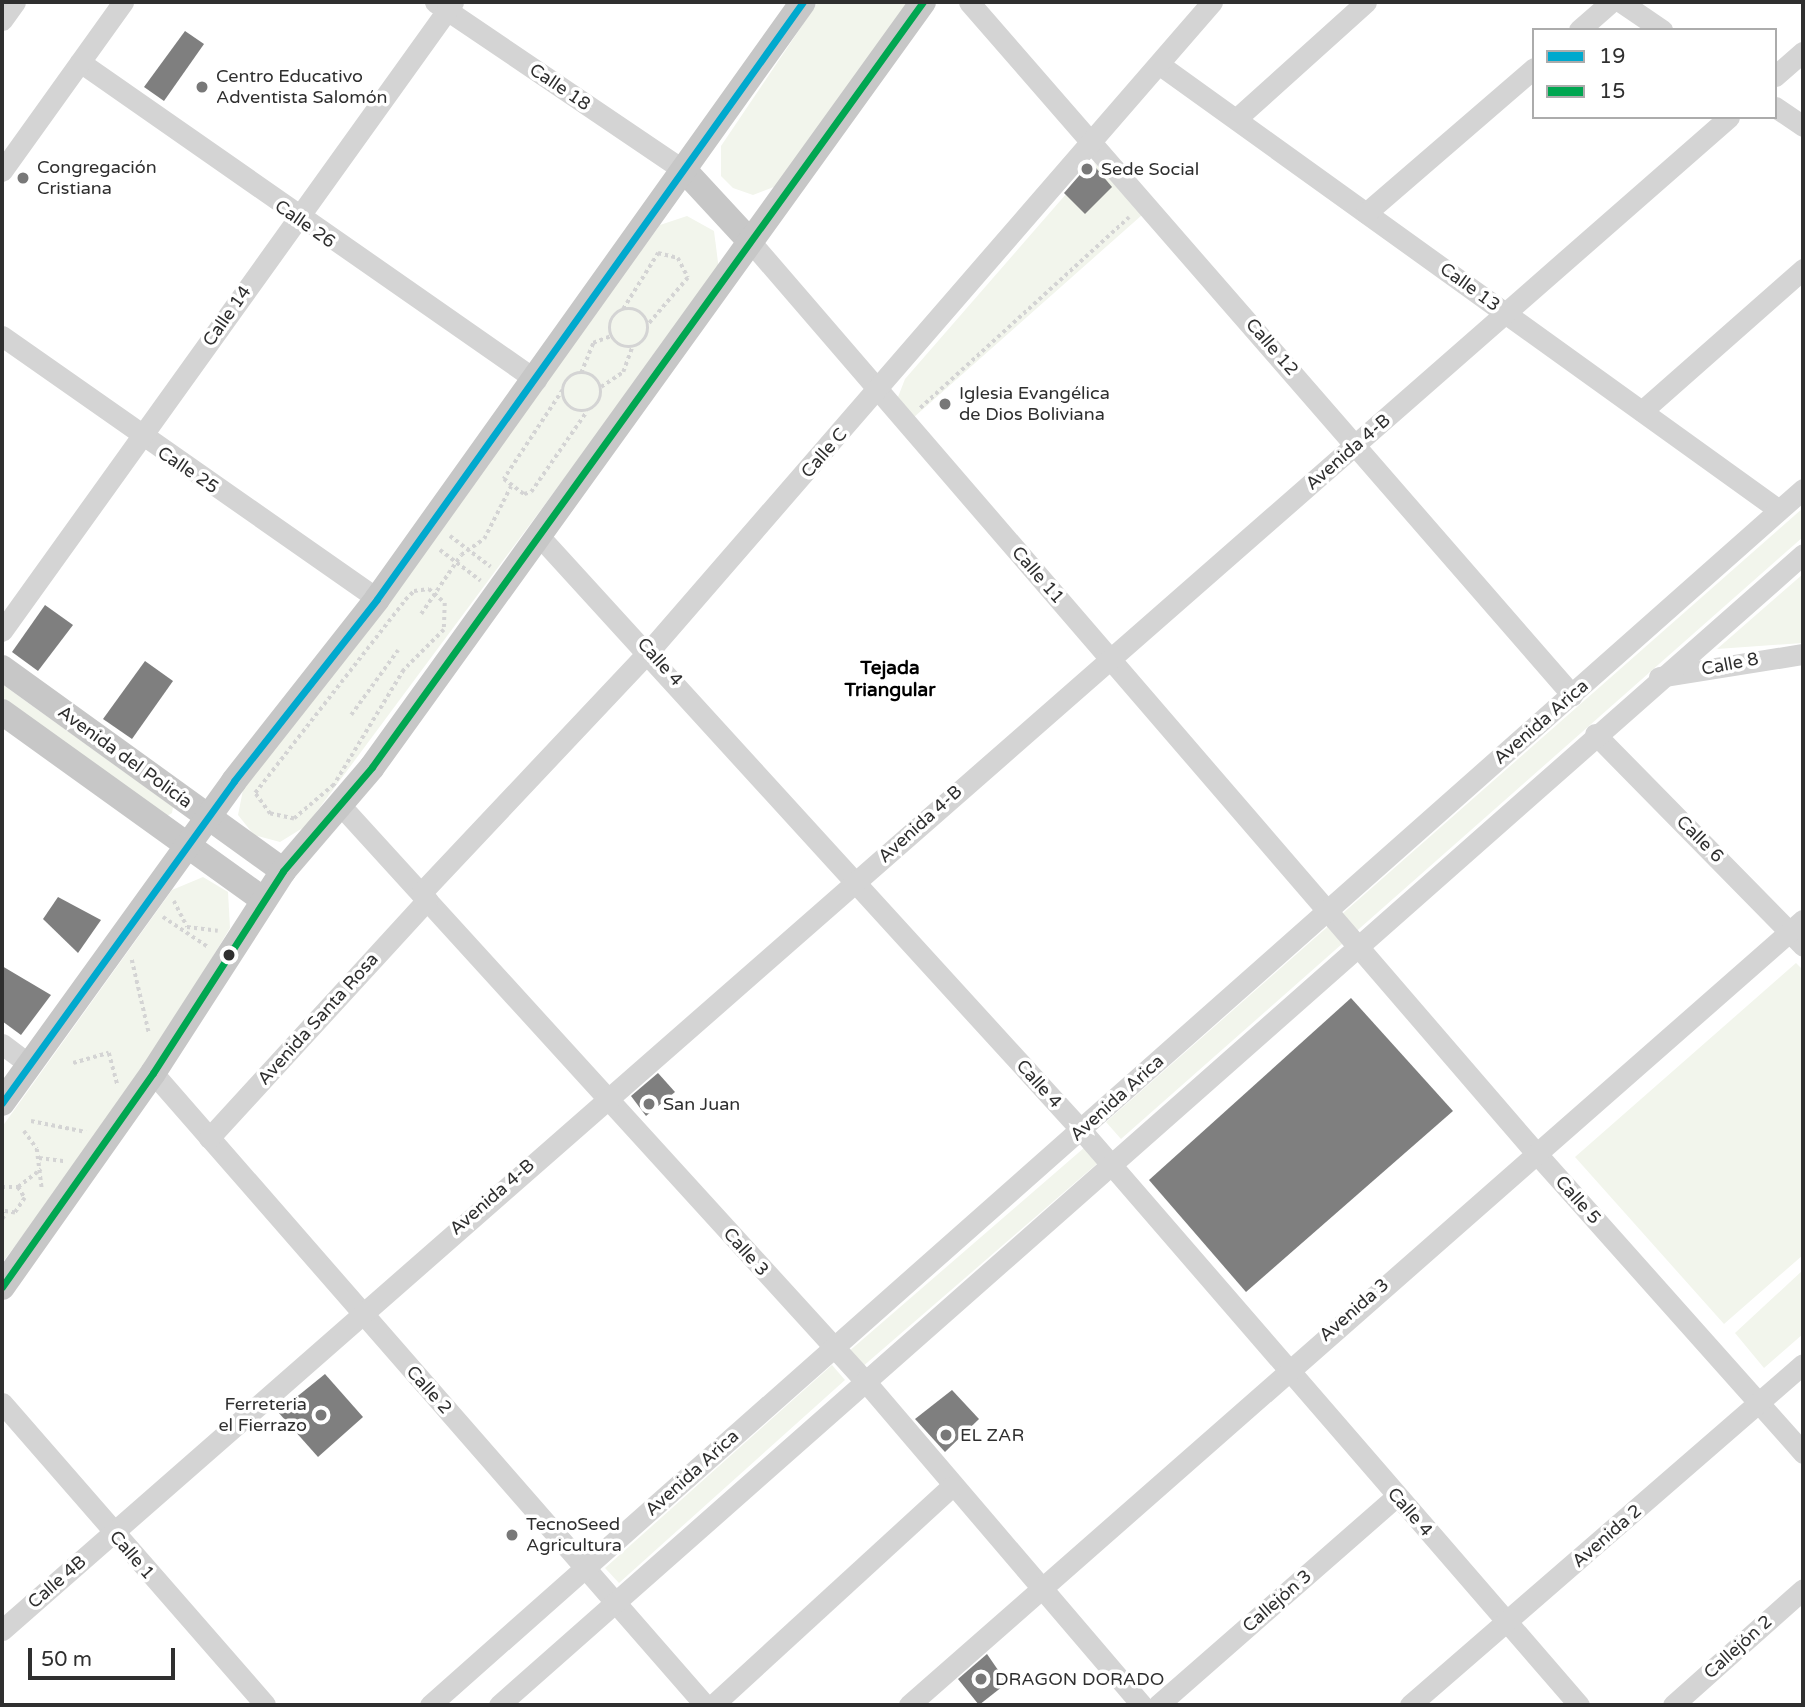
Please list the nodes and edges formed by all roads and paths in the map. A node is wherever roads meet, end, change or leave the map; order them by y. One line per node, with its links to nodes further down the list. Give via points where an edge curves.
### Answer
1 (15, 2): 11 (street)
2 (123, 2): 15 (street)
3 (803, 2): 25 (main road)
4 (923, 2): 29 (main road)
5 (969, 2): 23 (street, Calle 12)
6 (1212, 2): 16 (street, Calle C)
7 (1366, 2): 20 (street)
8 (1611, 2): 12 (street)
9 (1621, 2): 13 (street)
10 (445, 5): 25 (street, Calle 18); 28 (street, Calle 14)
11 (2, 20)
12 (1581, 28)
13 (1659, 28)
14 (1803, 52): 18 (street)
15 (80, 62): 24 (street); 28 (street, Calle 26)
16 (1160, 65): 20 (street, Calle 13); 23 (street, Calle C)
17 (1532, 70): 27 (street)
18 (1777, 74)
19 (1777, 108): 22 (street)
20 (1236, 119): 27 (street, Calle 13)
21 (1727, 119): 32 (street, Avenida 4-B)
22 (1803, 126)
23 (1094, 140): 26 (street, Calle 12); 41 (street, Calle C)
24 (2, 171)
25 (685, 171): 29 (main road); 38 (main road)
26 (1147, 201): 44 (path); 46 (street, Calle 12)
27 (1366, 213): 32 (street, Calle 13)
28 (296, 218): 38 (street, Calle 26); 45 (street, Calle 14)
29 (750, 240): 41 (street, Calle 11); 51 (main road)
30 (1803, 269): 43 (street)
31 (623, 309): 33 (path, via 637,310); 33 (path, via 658,253 678,258 688,278); 35 (path, via 610,323)
32 (1506, 313): 43 (street, Calle 13); 46 (street, Avenida 4-B)
33 (648, 325): 36 (path, via 642,342)
34 (2, 336): 45 (street, Calle 25)
35 (611, 336): 36 (path); 37 (path, via 593,343)
36 (632, 347): 39 (path, via 623,372)
37 (581, 373): 39 (path); 40 (path)
38 (536, 380): 50 (main road)
39 (601, 387): 42 (path, via 600,400)
40 (563, 390): 42 (path, via 570,408); 47 (path, via 503,474)
41 (879, 390): 44 (street, Calle 11); 59 (street, Calle C)
42 (587, 411): 47 (path, via 531,492)
43 (1642, 411): 49 (street, Calle 13)
44 (906, 421): 61 (street, Calle 11)
45 (141, 436): 55 (street, Calle 25); 57 (street, Calle 14)
46 (1357, 445): 61 (street, Avenida 4-B); 64 (street, Calle 12)
47 (512, 485): 56 (path, via 484,539 445,576)
48 (1803, 489): 49 (street, Avenida Arica)
49 (1779, 510): 64 (street, Avenida Arica)
50 (425, 529): 53 (path, via 495,570); 53 (path, via 485,584); 55 (main road)
51 (540, 537): 53 (main road); 59 (street, Calle 4)
52 (1803, 554): 63 (street)
53 (503, 586): 68 (main road)
54 (429, 589): 54 (path, via 414,591 405,600 255,793 270,814 294,818 334,785 404,670 443,630 445,603)
55 (377, 599): 69 (main road)
56 (421, 614)
57 (2, 631)
58 (398, 650): 66 (path)
59 (650, 650): 72 (street, Calle 4); 73 (street, Calle C)
60 (1803, 654): 63 (street, Calle 8)
61 (1109, 657): 72 (street, Avenida 4-B); 76 (street, Calle 11)
62 (2, 668): 69 (main road, Avenida del Policía)
63 (1657, 678): 67 (street)
64 (1572, 695): 76 (street, Avenida Arica)
65 (2, 712): 70 (main road, Avenida del Policía)
66 (351, 715)
67 (1595, 734): 79 (street, Calle 6); 80 (street)
68 (342, 807): 71 (main road); 73 (street, Calle 3)
69 (208, 817): 70 (main road); 71 (main road, Avenida del Policía)
70 (187, 845): 75 (main road, Avenida del Policía); 86 (main road)
71 (283, 871): 75 (main road)
72 (855, 882): 89 (street, Avenida 4-B); 92 (street, Calle 4)
73 (424, 896): 89 (street, Calle 3); 95 (street, Avenida Santa Rosa)
74 (173, 899): 78 (path, via 187,927)
75 (264, 900): 87 (main road)
76 (1326, 910): 80 (street, Calle 11); 92 (street, Avenida Arica)
77 (161, 915): 81 (path)
78 (220, 931)
79 (1799, 932): 96 (street, Avenida 3)
80 (1356, 946): 96 (street, Calle 5); 99 (street)
81 (208, 947)
82 (132, 960): 83 (path)
83 (149, 1033)
84 (2, 1044): 86 (street)
85 (73, 1063): 88 (path, via 109,1053)
86 (29, 1064): 90 (main road)
87 (153, 1073): 95 (street, Calle 2); 106 (main road)
88 (120, 1095)
89 (607, 1099): 107 (street, Avenida 4-B); 108 (street, Calle 3)
90 (2, 1103)
91 (31, 1121): 94 (path)
92 (1082, 1130): 99 (street, Calle 4); 108 (street, Avenida Arica)
93 (24, 1131): 97 (path)
94 (91, 1134)
95 (209, 1138): 107 (street, Calle 2)
96 (1536, 1153): 110 (street, Avenida 3); 112 (street, Calle 5)
97 (39, 1158): 98 (path); 100 (path)
98 (70, 1163)
99 (1114, 1167): 110 (street, Calle 4); 111 (street)
100 (41, 1169): 102 (path); 103 (path)
101 (2, 1186): 102 (path)
102 (18, 1187): 104 (path, via 24,1203)
103 (42, 1202)
104 (4, 1212): 105 (path)
105 (2, 1219)
106 (2, 1287)
107 (359, 1311): 117 (street, Avenida 4-B); 118 (street, Calle 2)
108 (832, 1347): 111 (street, Calle 3); 118 (street, Avenida Arica)
109 (1803, 1364): 112 (street, Avenida 2)
110 (1288, 1366): 116 (street, Calle 4); 119 (street, Avenida 3)
111 (865, 1381): 115 (street, Calle 3); 121 (street)
112 (1760, 1402): 114 (street, Calle 5); 122 (street, Avenida 2)
113 (2, 1403): 117 (street, Calle 1)
114 (1803, 1453)
115 (951, 1487): 119 (street, Calle 3); 128 (street)
116 (1396, 1497): 122 (street, Calle 4); 131 (street, Callejón 3)
117 (113, 1534): 123 (street, Calle 4B); 124 (street, Calle 1)
118 (588, 1568): 121 (street, Calle 2); 125 (street, Avenida Arica)
119 (1039, 1587): 129 (street, Avenida 3); 130 (street, Calle 3)
120 (1803, 1589): 134 (street, Callejón 2)
121 (615, 1601): 126 (street); 127 (street, Calle 2)
122 (1507, 1624): 132 (street, Avenida 2); 133 (street, Calle 4)
123 (2, 1630)
124 (265, 1705)
125 (430, 1705)
126 (499, 1705)
127 (705, 1705)
128 (713, 1705)
129 (909, 1705)
130 (1142, 1705)
131 (1158, 1705)
132 (1410, 1705)
133 (1579, 1705)
134 (1674, 1705)

